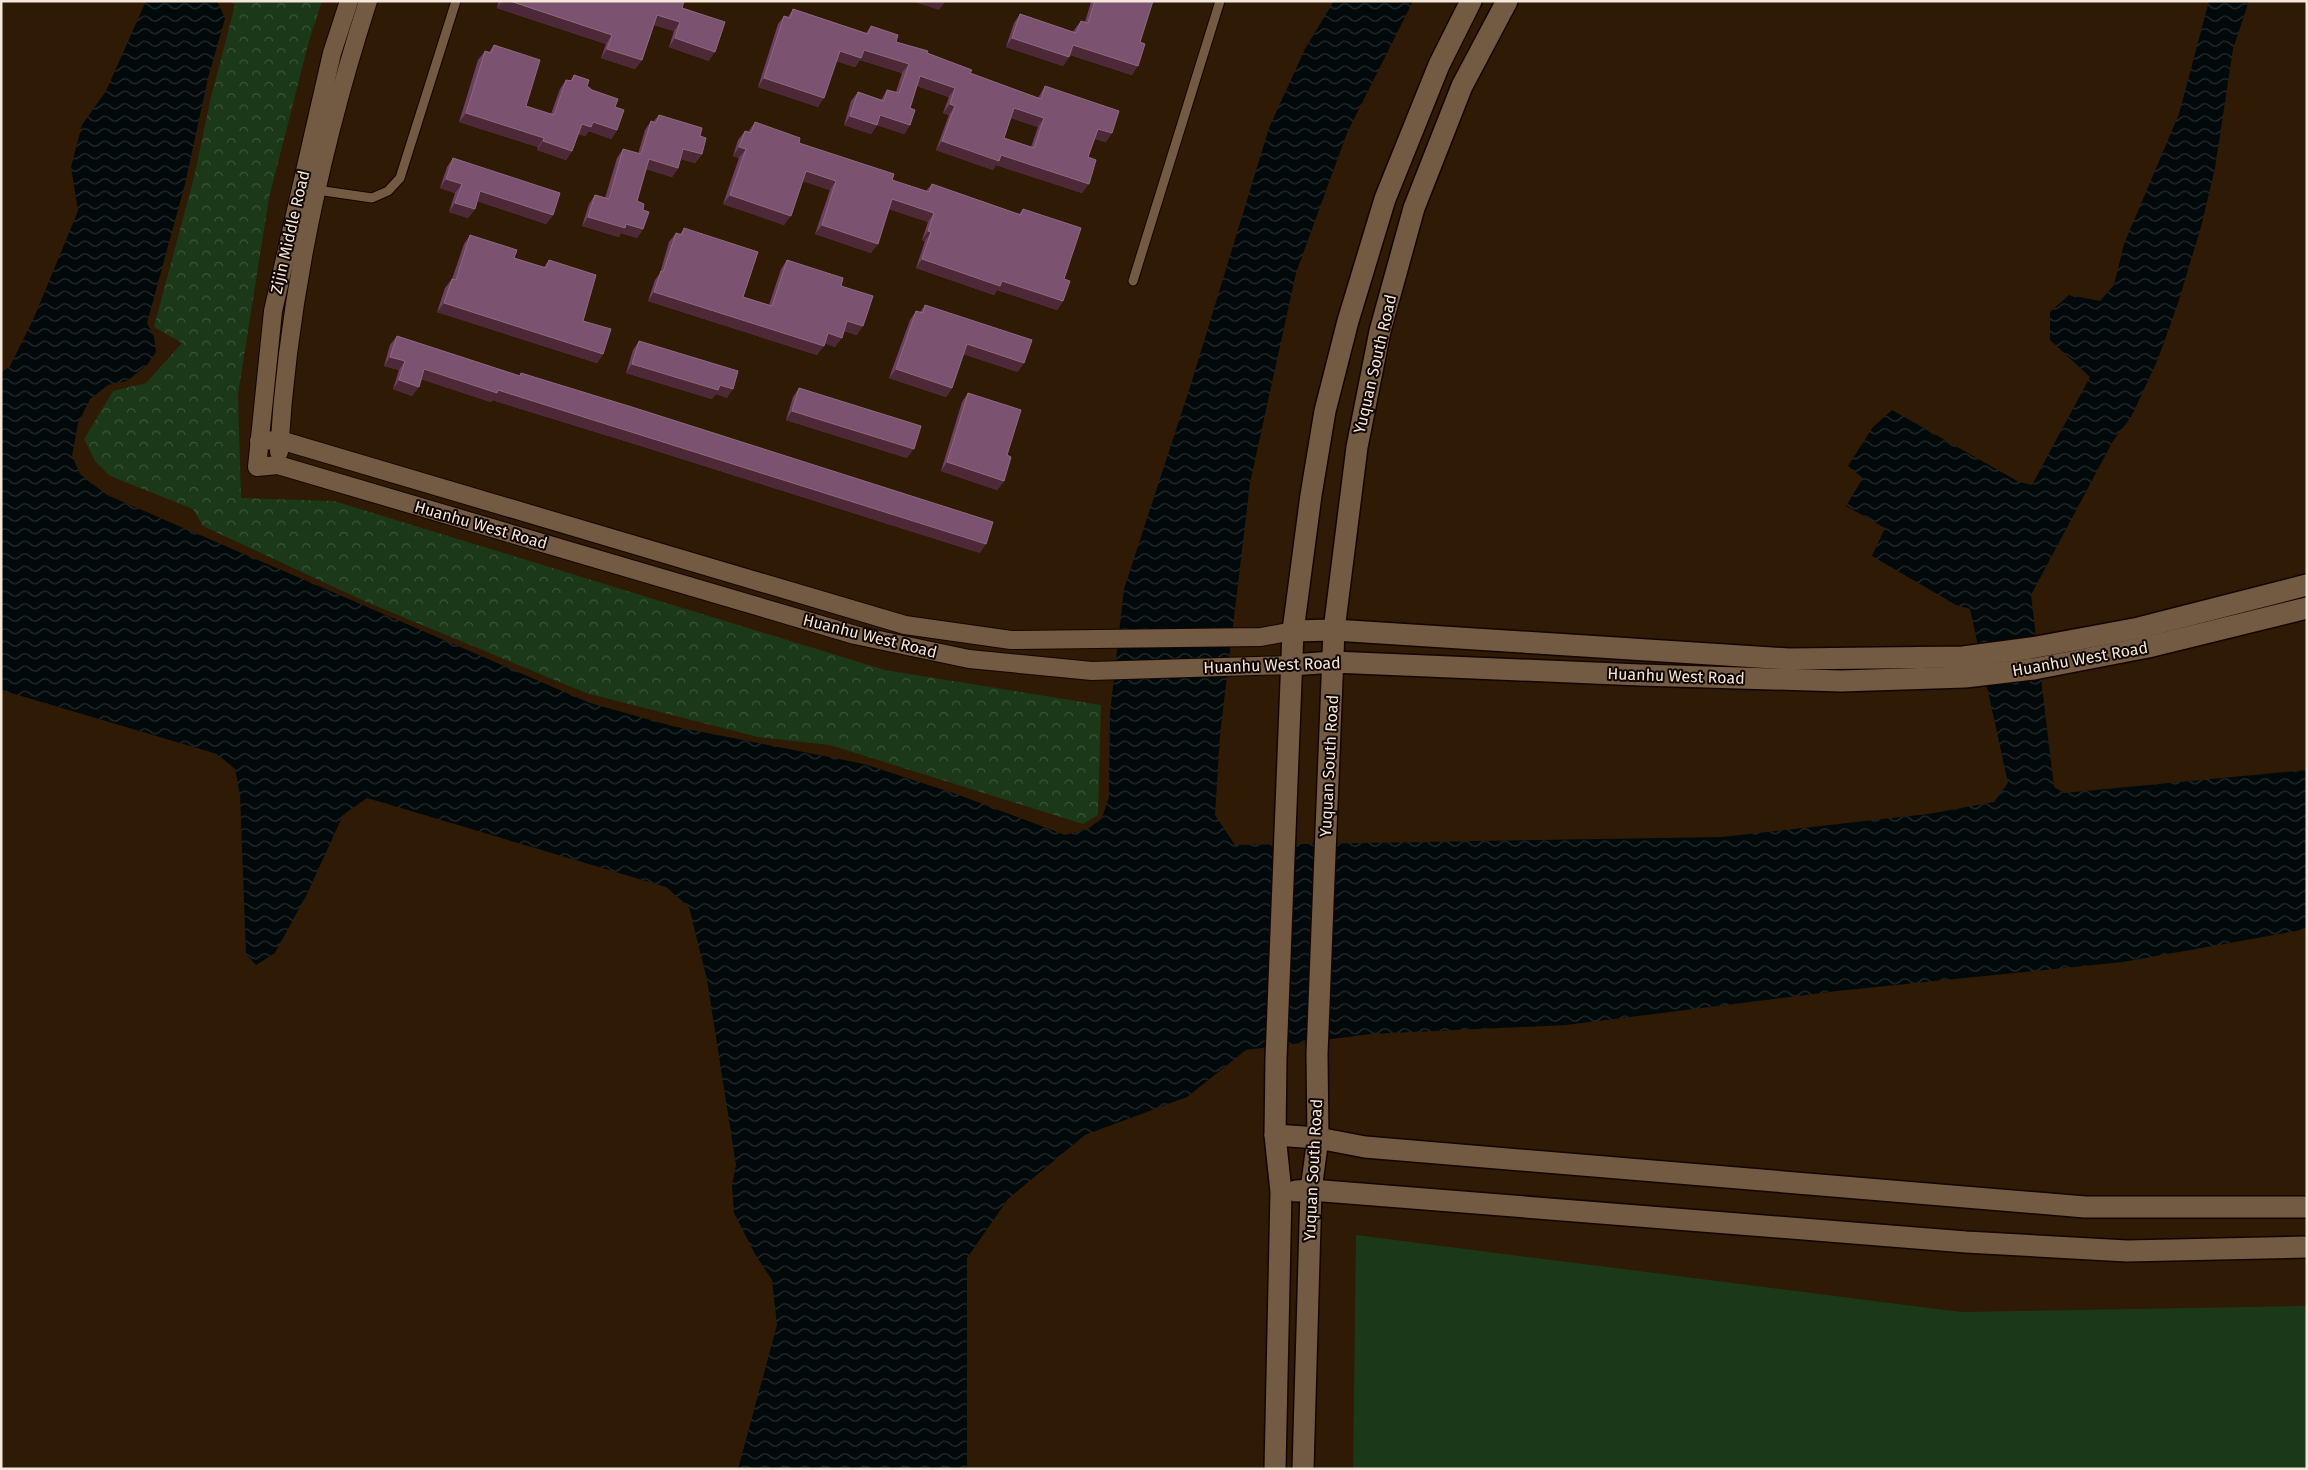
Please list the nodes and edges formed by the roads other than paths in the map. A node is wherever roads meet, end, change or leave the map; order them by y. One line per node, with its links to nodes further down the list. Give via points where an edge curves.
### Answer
1 (349, 1): 10 (street, Zijin Middle Road, via 332,53 272,311)
2 (368, 1): 7 (street, Zijin Middle Road, via 346,67)
3 (456, 1): 7 (lane, via 400,178 388,191 372,198)
4 (1220, 1): 8 (lane)
5 (1471, 1): 16 (street, Yuquan South Road, via 1439,65 1385,199 1348,321 1324,411)
6 (1507, 1): 15 (street, Yuquan South Road, via 1462,86 1418,200 1380,331 1357,447)
7 (317, 190): 9 (street, Zijin Middle Road, via 290,324)
8 (1132, 281)
9 (280, 440): 10 (street, Huanhu West Road); 11 (street, Zijin Middle Road); 16 (street, Huanhu West Road, via 906,625 1011,640 1261,637)
10 (259, 441): 12 (street, Zijin Middle Road)
11 (278, 465): 12 (street, Huanhu West Road); 19 (street, Huanhu West Road, via 855,635 969,659 1092,671)
12 (257, 467)
13 (2307, 585): 17 (street, Huanhu West Road)
14 (2307, 608): 17 (street, Huanhu West Road, via 2148,647)
15 (1334, 630): 16 (street, Huanhu West Road); 18 (street, Yuquan South Road); 20 (street, Huanhu West Road)
16 (1293, 631): 19 (street, Yuquan South Road)
17 (2032, 659): 20 (street, Huanhu West Road)
18 (1333, 662): 19 (street, Huanhu West Road); 20 (street, Huanhu West Road, via 1841,680); 22 (street, Yuquan South Road, via 1317,1054)
19 (1292, 665): 21 (street, Yuquan South Road)
20 (1964, 667)
21 (1275, 1135): 22 (street); 24 (street, Yuquan South Road)
22 (1318, 1138): 23 (street, Yuquan South Road); 25 (street, via 1365,1147 2085,1207)
23 (1311, 1190): 24 (street); 26 (street, via 1966,1242 2127,1251); 28 (street, Yuquan South Road)
24 (1281, 1192): 27 (street, Yuquan South Road)
25 (2307, 1207)
26 (2307, 1247)
27 (1275, 1469)
28 (1303, 1469)

